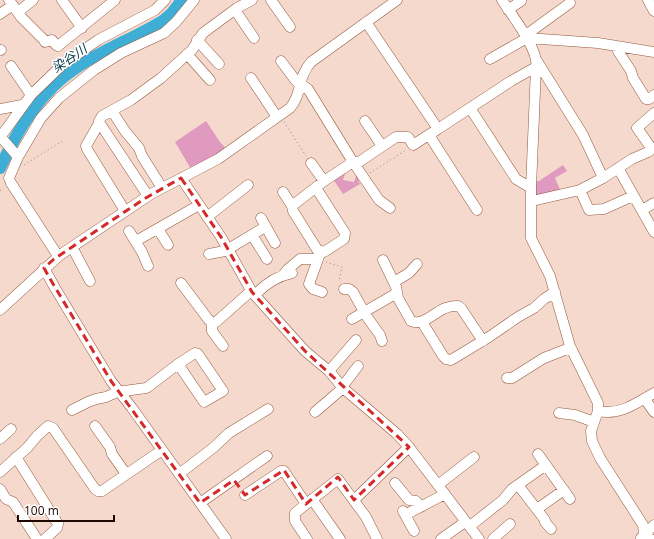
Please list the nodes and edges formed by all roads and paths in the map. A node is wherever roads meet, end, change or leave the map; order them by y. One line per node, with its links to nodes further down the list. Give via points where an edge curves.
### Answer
1 (33, 0): 13 (street)
2 (62, 0): 20 (street)
3 (165, 0): 35 (street, via 155,10 82,50)
4 (194, 0): 52 (street, via 164,33 121,53 94,70 59,98 41,118)
5 (252, 0): 14 (street)
6 (271, 0): 19 (street)
7 (397, 0): 18 (street)
8 (502, 0): 15 (street)
9 (648, 0): 16 (street)
10 (521, 1): 15 (street)
11 (109, 2): 20 (street)
12 (570, 2): 21 (street)
13 (13, 6): 17 (street); 20 (street, via 45,42 52,40 57,46)
14 (235, 10): 22 (street); 23 (street)
15 (508, 10): 21 (street)
16 (654, 11)
17 (0, 14)
18 (366, 22): 34 (street, via 311,62 305,69); 45 (street)
19 (290, 27)
20 (82, 28)
21 (526, 36): 24 (street); 27 (street); 30 (street)
22 (254, 38)
23 (197, 40): 26 (street); 29 (street)
24 (618, 47): 25 (street); 36 (street, via 646,99)
25 (654, 52)
26 (187, 54): 33 (street); 40 (street, via 152,85)
27 (490, 59)
28 (281, 61): 34 (street, via 292,77)
29 (219, 64)
30 (537, 64): 38 (street); 58 (street, via 580,131); 62 (street)
31 (12, 66): 35 (street)
32 (251, 78): 42 (street)
33 (210, 80)
34 (300, 83): 42 (street, via 295,103); 53 (street, via 308,90)
35 (30, 95): 37 (street)
36 (654, 96)
37 (22, 105): 39 (street); 47 (street)
38 (470, 108): 45 (street); 62 (street, via 516,179)
39 (0, 109)
40 (112, 111): 44 (street, via 102,116); 61 (street, via 138,146)
41 (654, 114): 51 (street, via 637,128)
42 (278, 116): 54 (path); 57 (street, via 218,159)
43 (365, 121): 50 (street)
44 (100, 124): 65 (street); 74 (street, via 96,126 86,146)
45 (438, 129): 46 (street)
46 (429, 135): 49 (street); 72 (street)
47 (1, 140): 52 (street)
48 (64, 140): 52 (path)
49 (413, 145): 50 (street, via 408,137 396,136); 56 (path)
50 (382, 146): 53 (street, via 358,162)
51 (653, 148): 55 (street)
52 (20, 159): 87 (street, via 10,174 10,180)
53 (353, 162): 56 (street); 60 (street)
54 (311, 163): 60 (street)
55 (618, 168): 58 (street); 66 (street)
56 (364, 177): 71 (street, via 379,200)
57 (181, 178): 61 (street); 69 (street)
58 (603, 178): 63 (street)
59 (248, 185): 75 (street)
60 (320, 185): 70 (street); 86 (street, via 345,233 344,239)
61 (162, 188): 65 (street)
62 (531, 188): 67 (street)
63 (580, 190): 66 (street, via 589,210 604,209); 67 (street)
64 (283, 192): 70 (street)
65 (148, 196): 74 (street)
66 (633, 196): 73 (street)
67 (532, 201): 98 (street, via 532,242 547,268)
68 (654, 203): 73 (street)
69 (199, 204): 75 (street); 76 (street)
70 (292, 206): 86 (street)
71 (390, 208)
72 (477, 210)
73 (642, 210): 78 (street)
74 (125, 211): 83 (street)
75 (207, 217): 84 (street)
76 (158, 229): 80 (street); 82 (street)
77 (129, 231): 80 (street)
78 (654, 232)
79 (252, 235): 81 (street, via 263,222); 84 (street); 88 (street)
80 (136, 241): 91 (street)
81 (275, 243)
82 (168, 245)
83 (72, 247): 87 (street); 93 (street)
84 (228, 249): 85 (street); 99 (street)
85 (209, 254)
86 (319, 255): 96 (path, via 342,267); 97 (street, via 309,284 313,289); 99 (street, via 300,259 287,270 288,273)
87 (58, 256): 92 (street)
88 (266, 259)
89 (383, 260): 94 (street)
90 (417, 264): 94 (street, via 409,273)
91 (148, 266)
92 (44, 268): 101 (street); 116 (street)
93 (90, 281)
94 (394, 282): 100 (street)
95 (181, 283): 105 (street)
96 (341, 288): 102 (street, via 353,292)
97 (322, 292)
98 (555, 292): 107 (street); 110 (street)
99 (253, 293): 105 (street); 113 (street, via 305,351)
100 (397, 293): 102 (street); 104 (street, via 411,321)
101 (0, 310)
102 (365, 312): 103 (street); 108 (street)
103 (352, 320)
104 (422, 322): 107 (street, via 444,309 458,306 462,308); 107 (street, via 444,358 448,360)
105 (212, 323): 109 (street, via 212,331)
106 (356, 340): 113 (street)
107 (483, 341)
108 (382, 342)
109 (223, 346)
110 (570, 348): 114 (street, via 544,358 512,378); 120 (street, via 598,403)
111 (178, 364): 111 (street, via 198,354 223,391 204,402); 116 (street, via 146,388)
112 (358, 366): 115 (street)
113 (329, 371): 115 (street)
114 (507, 378)
115 (343, 388): 121 (street); 128 (street)
116 (120, 392): 119 (street, via 92,400); 129 (street)
117 (650, 395): 120 (street, via 619,411); 122 (street, via 647,402)
118 (268, 409): 137 (street, via 229,433)
119 (72, 410)
120 (598, 411): 124 (street)
121 (315, 412)
122 (654, 412)
123 (559, 413): 124 (street, via 575,415)
124 (594, 422): 155 (street, via 591,434 593,444 643,525)
125 (95, 426): 136 (street)
126 (11, 429): 127 (street)
127 (0, 439)
128 (409, 447): 140 (street); 144 (street)
129 (162, 450): 136 (street); 137 (street)
130 (538, 454): 134 (street)
131 (267, 456): 138 (street)
132 (16, 457): 135 (street); 136 (street, via 28,448 46,426 50,426 96,490 102,491); 157 (street, via 58,524)
133 (474, 457): 140 (street)
134 (546, 465): 141 (street); 148 (street, via 567,495)
135 (0, 472)
136 (126, 474)
137 (179, 474): 146 (street)
138 (234, 480): 145 (street, via 246,498 284,471); 146 (street)
139 (395, 483): 147 (street, via 409,500 416,501)
140 (438, 485): 143 (street)
141 (518, 485): 148 (street); 149 (street, via 503,500)
142 (0, 489): 156 (street, via 6,499 13,502)
143 (445, 494): 147 (street); 149 (street)
144 (354, 500): 145 (street, via 338,479); 154 (street, via 366,517)
145 (309, 501): 159 (street, via 296,511 294,519); 160 (street)
146 (200, 503): 158 (street)
147 (421, 506): 153 (street, via 404,513)
148 (537, 509): 152 (street, via 545,524)
149 (467, 524): 161 (street); 162 (street)
150 (510, 524): 163 (street)
151 (654, 525): 155 (street)
152 (551, 529)
153 (414, 531)
154 (373, 538)
155 (645, 538)
156 (37, 539)
157 (44, 539)
158 (226, 539)
159 (307, 539)
160 (340, 539)
161 (441, 539)
162 (479, 539)
163 (492, 539)

